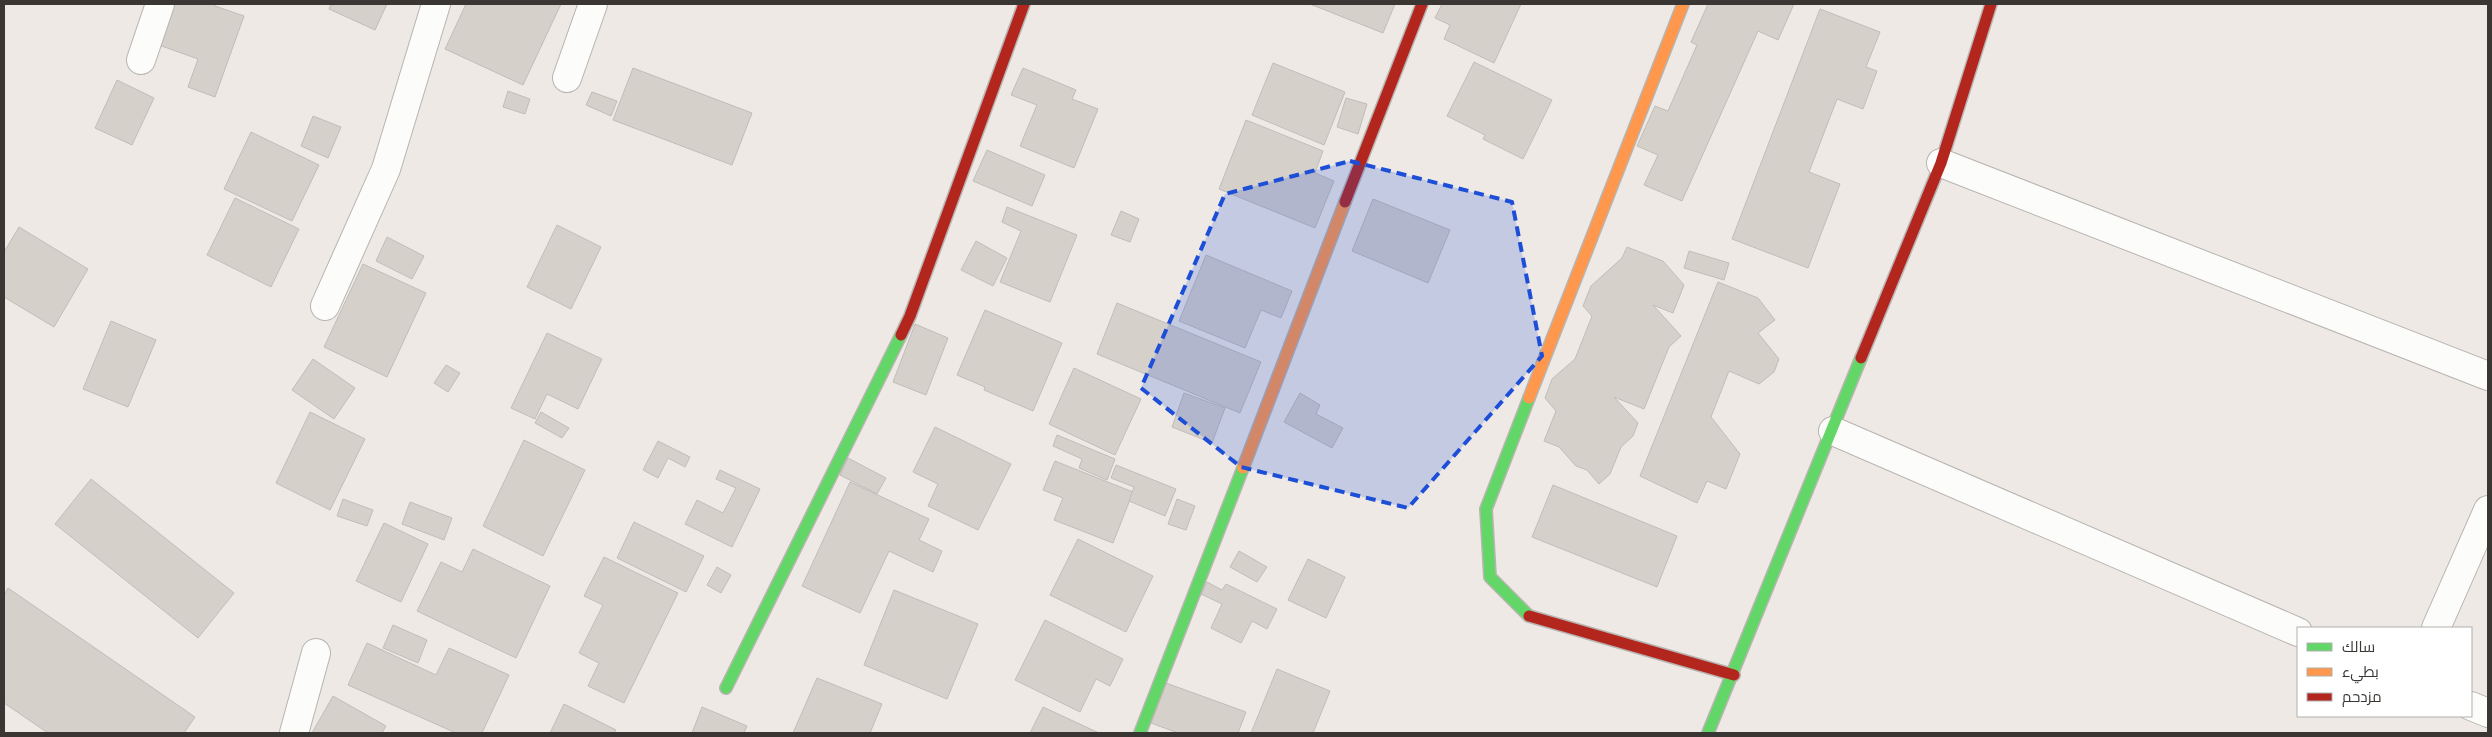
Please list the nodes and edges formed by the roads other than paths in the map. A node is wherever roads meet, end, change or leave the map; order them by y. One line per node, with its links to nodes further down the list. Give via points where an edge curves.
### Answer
1 (160, 4): 8 (street)
2 (436, 4): 11 (street, via 386,169)
3 (593, 4): 9 (street)
4 (1024, 4): 19 (street, via 910,316)
5 (1422, 4): 23 (street)
6 (1683, 4): 18 (street, via 1486,509 1490,577 1528,616)
7 (1991, 4): 10 (street)
8 (141, 60)
9 (566, 78)
10 (1941, 163): 12 (street); 13 (street)
11 (325, 306)
12 (2488, 376)
13 (1833, 431): 16 (street); 18 (street)
14 (2488, 510): 15 (street)
15 (2436, 627)
16 (2297, 632)
17 (316, 653): 22 (street)
18 (1734, 675): 24 (street)
19 (726, 688)
20 (2472, 706): 21 (street)
21 (2488, 714)
22 (294, 733)
23 (1140, 733)
24 (1708, 733)

